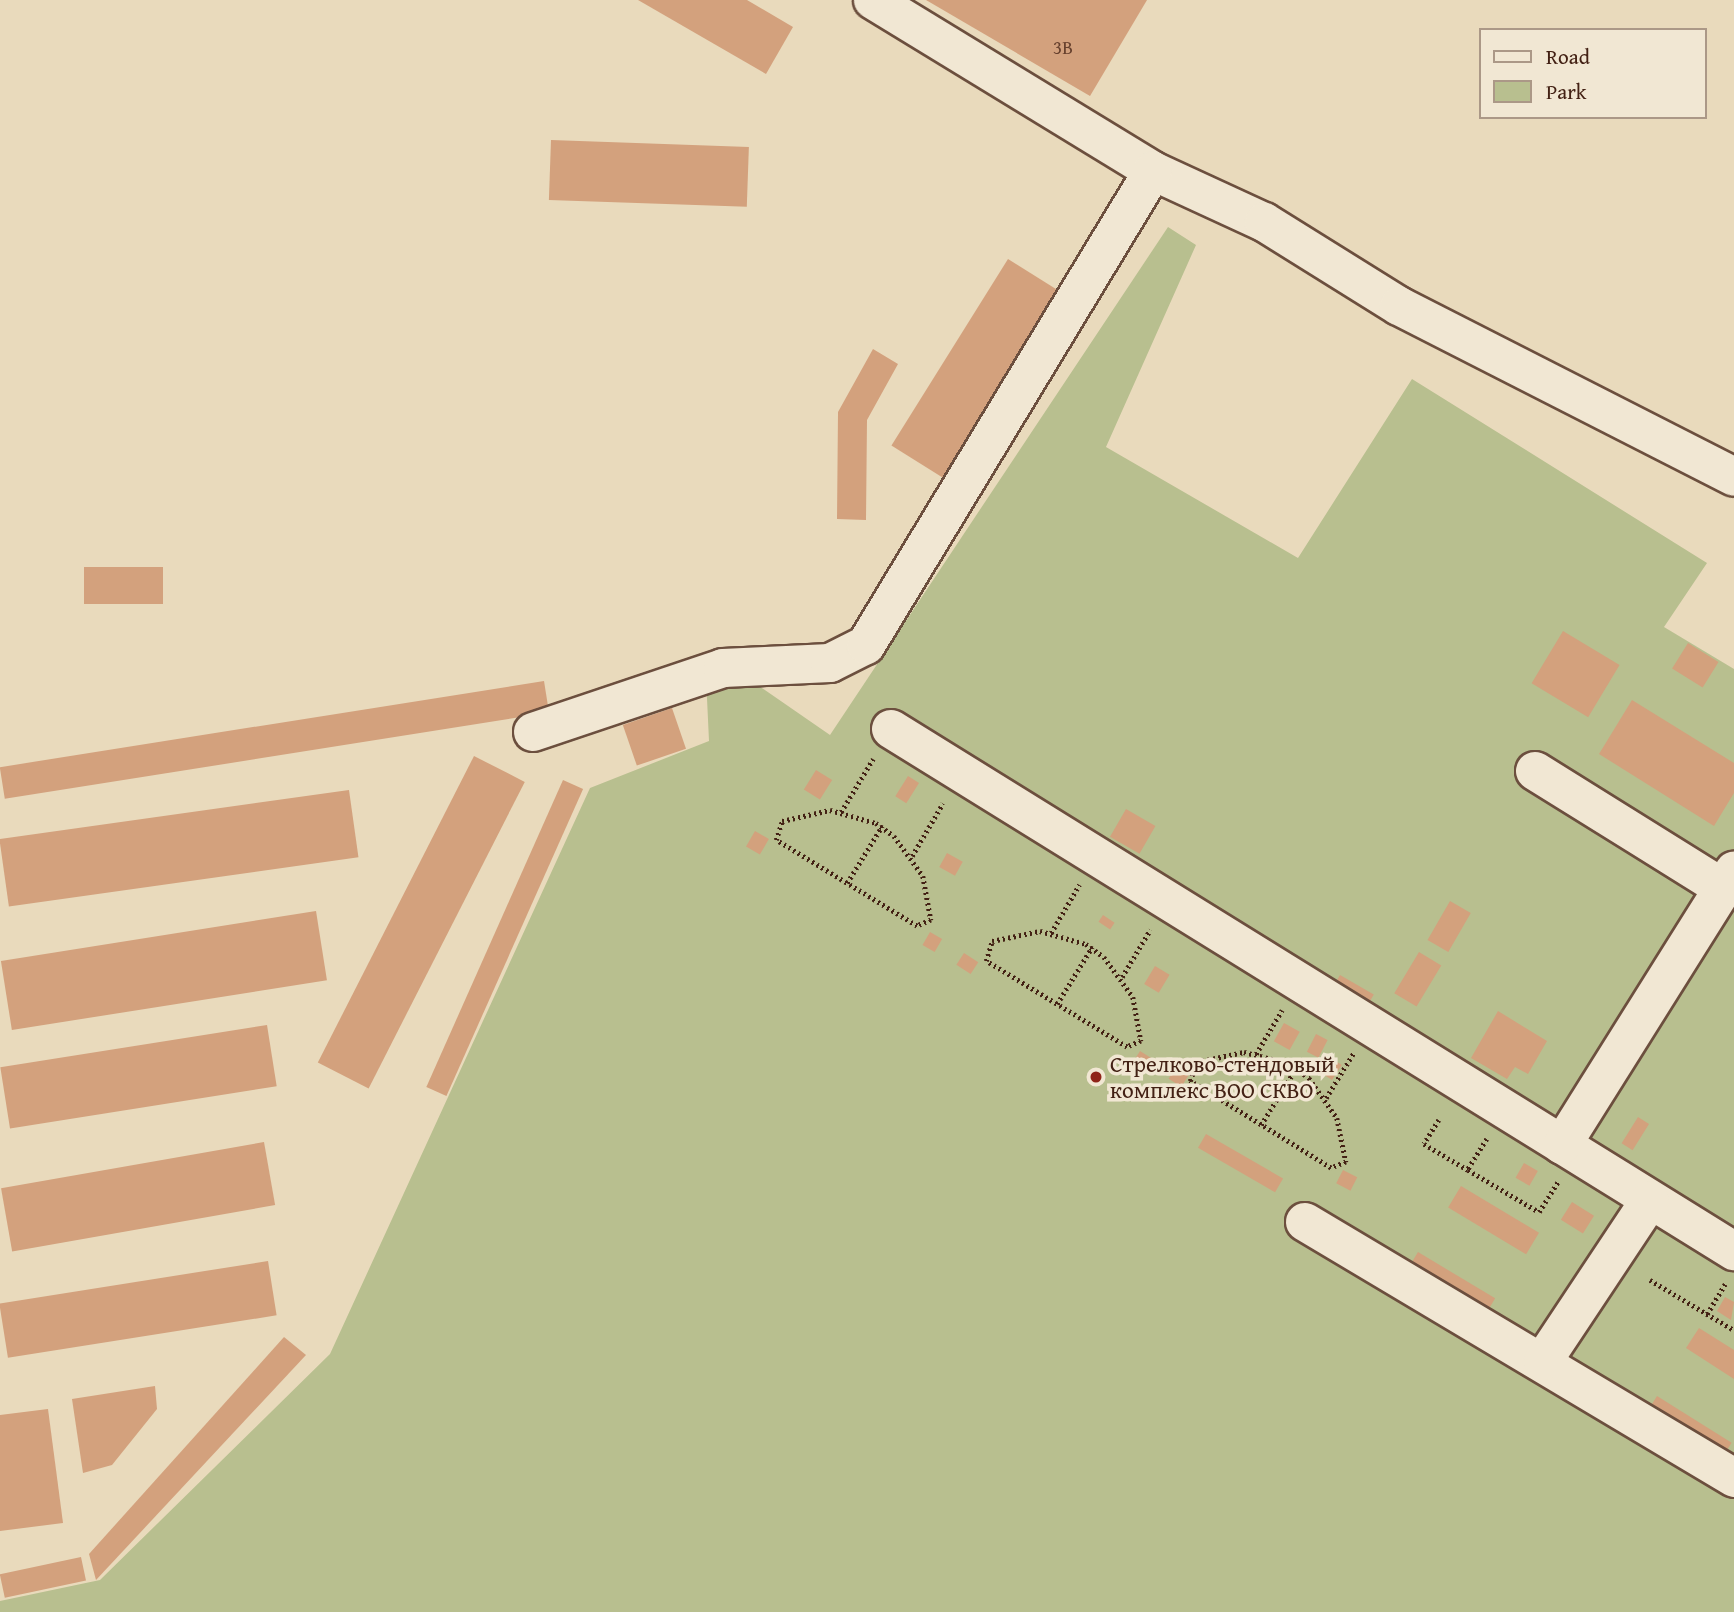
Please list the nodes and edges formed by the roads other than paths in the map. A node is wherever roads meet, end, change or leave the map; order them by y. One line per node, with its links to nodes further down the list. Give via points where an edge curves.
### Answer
1 (873, 0): 2 (lane)
2 (1153, 171): 3 (lane, via 1264,222 1399,306); 5 (lane, via 866,645 830,663 723,668)
3 (1734, 477)
4 (891, 729): 8 (lane)
5 (533, 732)
6 (1535, 771): 7 (lane)
7 (1729, 880): 8 (lane)
8 (1568, 1149): 9 (lane)
9 (1650, 1200): 11 (lane); 12 (lane)
10 (1305, 1222): 12 (lane)
11 (1731, 1266)
12 (1543, 1361): 13 (lane)
13 (1734, 1478)

